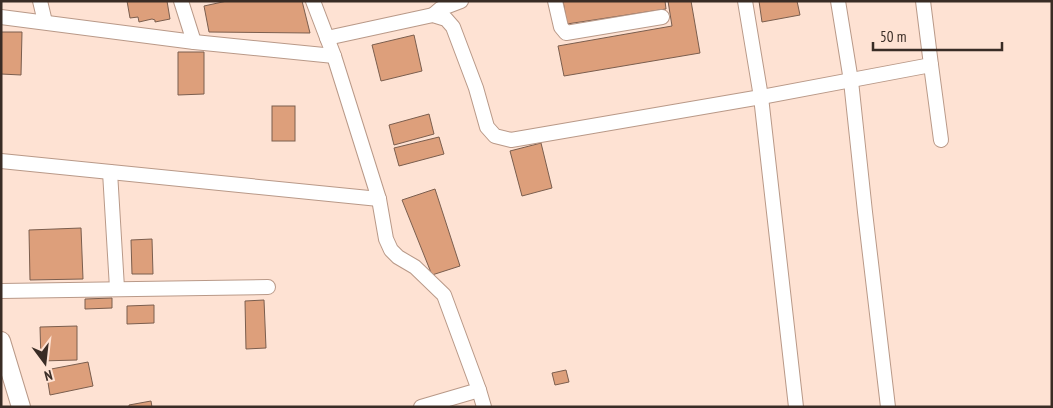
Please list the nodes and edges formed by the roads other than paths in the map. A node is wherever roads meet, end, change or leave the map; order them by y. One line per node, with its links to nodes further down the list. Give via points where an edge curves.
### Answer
1 (40, 1): 12 (street)
2 (181, 1): 14 (street)
3 (313, 1): 13 (street)
4 (461, 1): 9 (street)
5 (555, 1): 11 (street, via 561,27 566,33)
6 (745, 1): 18 (street)
7 (838, 1): 17 (street)
8 (923, 1): 16 (street)
9 (433, 15): 13 (street); 18 (street, via 446,19 452,27 476,88 487,127 495,136 511,140)
10 (1, 17): 12 (street)
11 (662, 17)
12 (45, 22): 14 (street)
13 (327, 38): 15 (street)
14 (194, 42): 15 (street)
15 (334, 56): 22 (street)
16 (930, 65): 17 (street); 19 (street)
17 (851, 80): 18 (street); 32 (street)
18 (761, 97): 31 (street)
19 (941, 140)
20 (1, 161): 21 (street)
21 (110, 172): 22 (street); 24 (street)
22 (379, 199): 27 (street, via 391,250 415,267 444,295)
23 (268, 287): 24 (street)
24 (117, 288): 25 (street)
25 (1, 291)
26 (1, 341): 28 (street)
27 (479, 390): 29 (street); 30 (street)
28 (21, 407)
29 (421, 407)
30 (484, 407)
31 (796, 407)
32 (888, 407)

